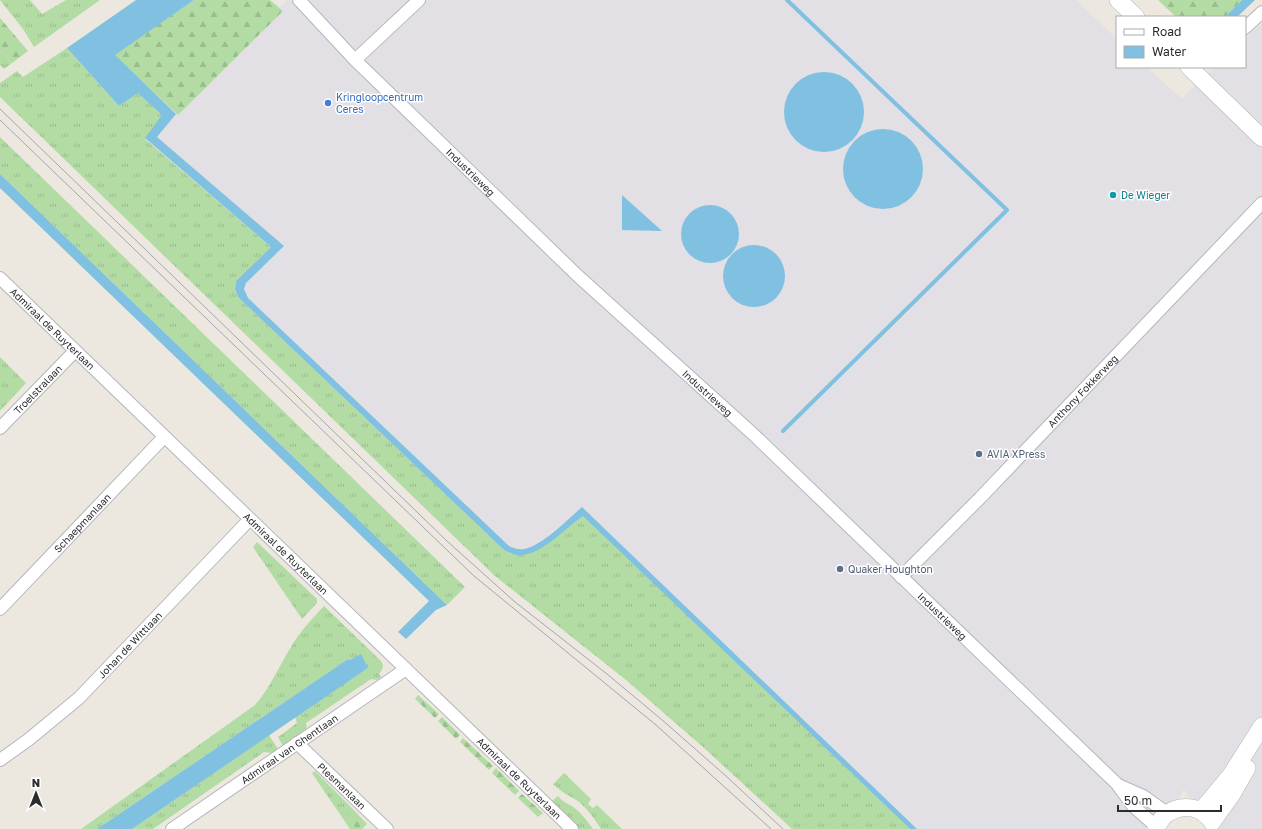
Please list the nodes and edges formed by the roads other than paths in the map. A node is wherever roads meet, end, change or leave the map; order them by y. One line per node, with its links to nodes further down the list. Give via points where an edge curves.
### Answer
1 (299, 0): 7 (street, Industrieweg)
2 (419, 0): 7 (street)
3 (1118, 0): 5 (street)
4 (1262, 12): 6 (street)
5 (1135, 16)
6 (1246, 27)
7 (355, 60): 16 (street, Industrieweg, via 578,276 753,434)
8 (1196, 69): 9 (street)
9 (1262, 138)
10 (1262, 203): 16 (street, Anthony Fokkerweg)
11 (0, 278): 12 (street, Admiraal de Ruyterlaan)
12 (75, 351): 13 (street, Troelstralaan); 14 (street, Admiraal de Ruyterlaan)
13 (0, 428)
14 (164, 437): 15 (street, Admiraal de Ruyterlaan); 17 (street, Schaepmanlaan)
15 (250, 519): 18 (street, Admiraal de Ruyterlaan); 22 (street, Johan de Wittlaan, via 79,698)
16 (901, 577): 23 (street, Industrieweg)
17 (0, 609)
18 (406, 669): 20 (street, Admiraal van Ghentlaan); 29 (street, Admiraal de Ruyterlaan)
19 (1262, 726): 25 (street, via 1231,775)
20 (297, 743): 27 (street, Admiraal van Ghentlaan); 28 (street, Plesmanlaan)
21 (1262, 745): 25 (street, via 1232,794)
22 (0, 760)
23 (1117, 784): 24 (street, Industrieweg, via 1143,796); 26 (street, Industrieweg, via 1133,806)
24 (1167, 813): 25 (street, via 1184,807 1192,808); 26 (street)
25 (1209, 821)
26 (1156, 828)
27 (172, 829)
28 (387, 829)
29 (572, 829)

